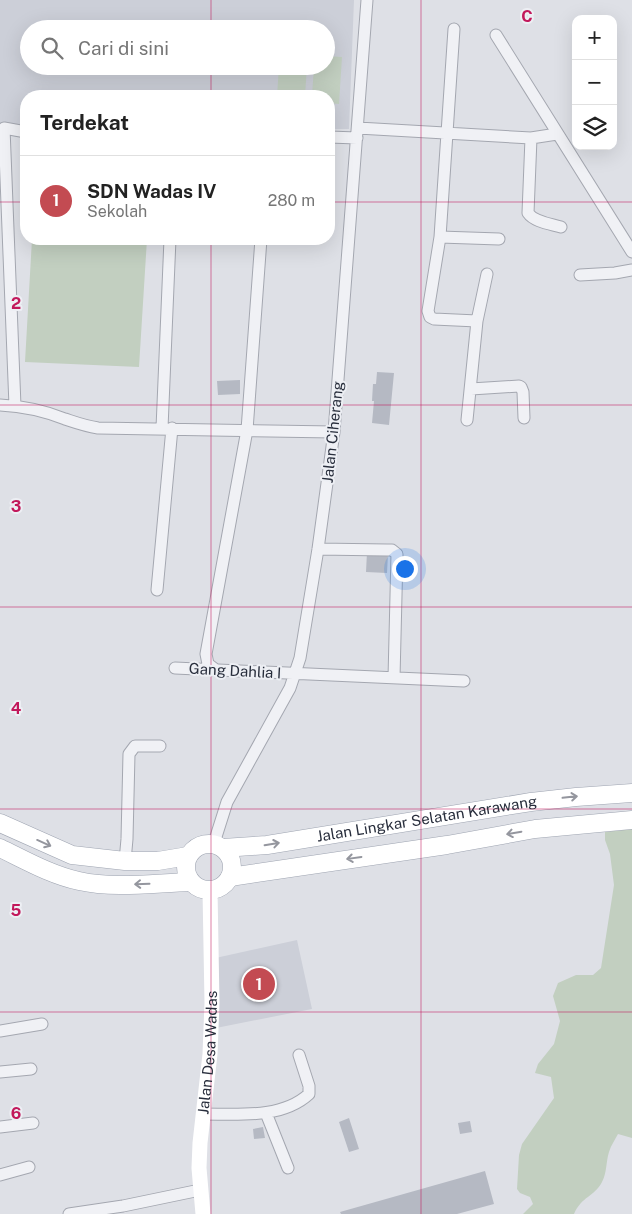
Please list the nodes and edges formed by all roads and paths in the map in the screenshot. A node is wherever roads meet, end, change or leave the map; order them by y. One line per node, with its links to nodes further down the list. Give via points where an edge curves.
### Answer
1 (367, 0): 5 (street, Jalan Ciherang)
2 (454, 29): 6 (street)
3 (496, 35): 7 (street)
4 (20, 131): 22 (street, via 4,128)
5 (358, 133): 6 (street); 8 (street); 27 (street, Jalan Ciherang)
6 (447, 134): 9 (street); 11 (street)
7 (557, 134): 9 (street); 15 (street)
8 (335, 136)
9 (531, 138): 10 (street, via 528,213 537,220)
10 (561, 227)
11 (440, 237): 12 (street); 19 (street, via 428,314 434,319)
12 (498, 239)
13 (170, 245): 25 (street)
14 (261, 245): 26 (street)
15 (632, 252)
16 (632, 270): 18 (street)
17 (487, 274): 19 (street)
18 (580, 275)
19 (477, 321): 20 (street)
20 (471, 389): 23 (street, via 522,387); 24 (street)
21 (0, 405): 22 (street)
22 (15, 406): 25 (street, via 86,427)
23 (524, 418)
24 (467, 420)
25 (167, 428): 26 (street); 29 (street)
26 (247, 430): 27 (street); 31 (street, via 206,654 208,664)
27 (334, 432): 28 (street, Jalan Ciherang)
28 (318, 548): 32 (street, Jalan Ciherang); 33 (street, via 392,550 397,554)
29 (157, 590)
30 (174, 668): 31 (street, Gang Dahlia I)
31 (216, 670): 32 (street, Gang Dahlia I)
32 (295, 674): 33 (street, Gang Dahlia I); 39 (street, Jalan Ciherang, via 227,802)
33 (394, 678): 34 (street, Gang Dahlia I)
34 (464, 681)
35 (160, 746): 42 (street, via 135,746 130,754)
36 (632, 793): 39 (main road, Jalan Lingkar Selatan Karawang, one-way to 36, via 267,845 531,802)
37 (632, 820): 43 (main road, Jalan Lingkar Selatan Karawang, one-way to 43, via 535,829)
38 (0, 823): 42 (main road, one-way to 42, via 72,855)
39 (218, 846): 41 (main road, via 203,844); 43 (main road, via 229,853 233,869)
40 (0, 848): 44 (main road, one-way to 40, via 130,884 78,881)
41 (188, 856): 42 (main road, via 158,861); 44 (main road, via 185,866)
42 (125, 861)
43 (230, 877): 45 (main road, via 222,886)
44 (191, 882): 45 (main road, via 203,890)
45 (210, 890): 52 (main road, Jalan Desa Wadas, via 212,1003)
46 (42, 1024): 47 (street)
47 (0, 1031)
48 (299, 1055): 51 (street, via 310,1086 309,1094 282,1109)
49 (31, 1068): 50 (street)
50 (0, 1072)
51 (266, 1113): 52 (street); 56 (street)
52 (203, 1114): 58 (main road, Jalan Desa Wadas)
53 (33, 1122): 54 (street)
54 (0, 1127)
55 (29, 1167): 57 (street)
56 (288, 1168)
57 (0, 1175)
58 (200, 1190): 59 (street); 61 (main road, Jalan Desa Wadas)
59 (124, 1210): 60 (street)
60 (69, 1214)
61 (203, 1214)

